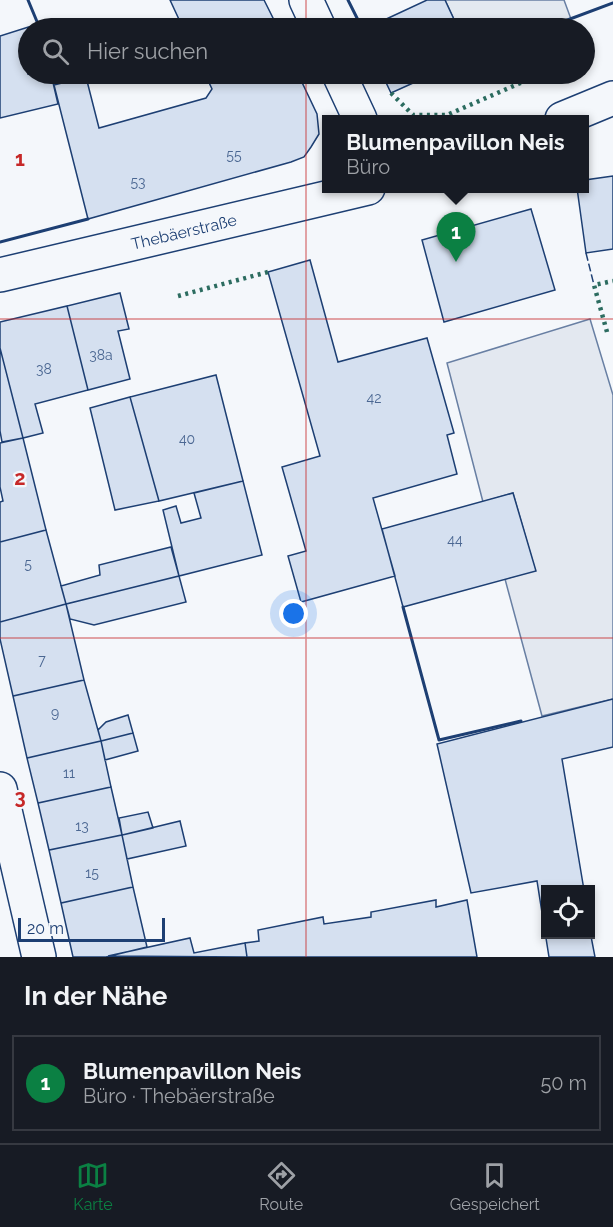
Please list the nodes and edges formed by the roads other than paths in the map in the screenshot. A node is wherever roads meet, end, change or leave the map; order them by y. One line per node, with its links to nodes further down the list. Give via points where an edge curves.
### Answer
1 (306, 0): 2 (street)
2 (314, 18)
3 (344, 84): 5 (street)
4 (613, 98): 6 (street)
5 (358, 115)
6 (574, 115)
7 (351, 193): 8 (street, Thebäerstraße)
8 (0, 275)
9 (0, 789): 10 (street)
10 (39, 957)

